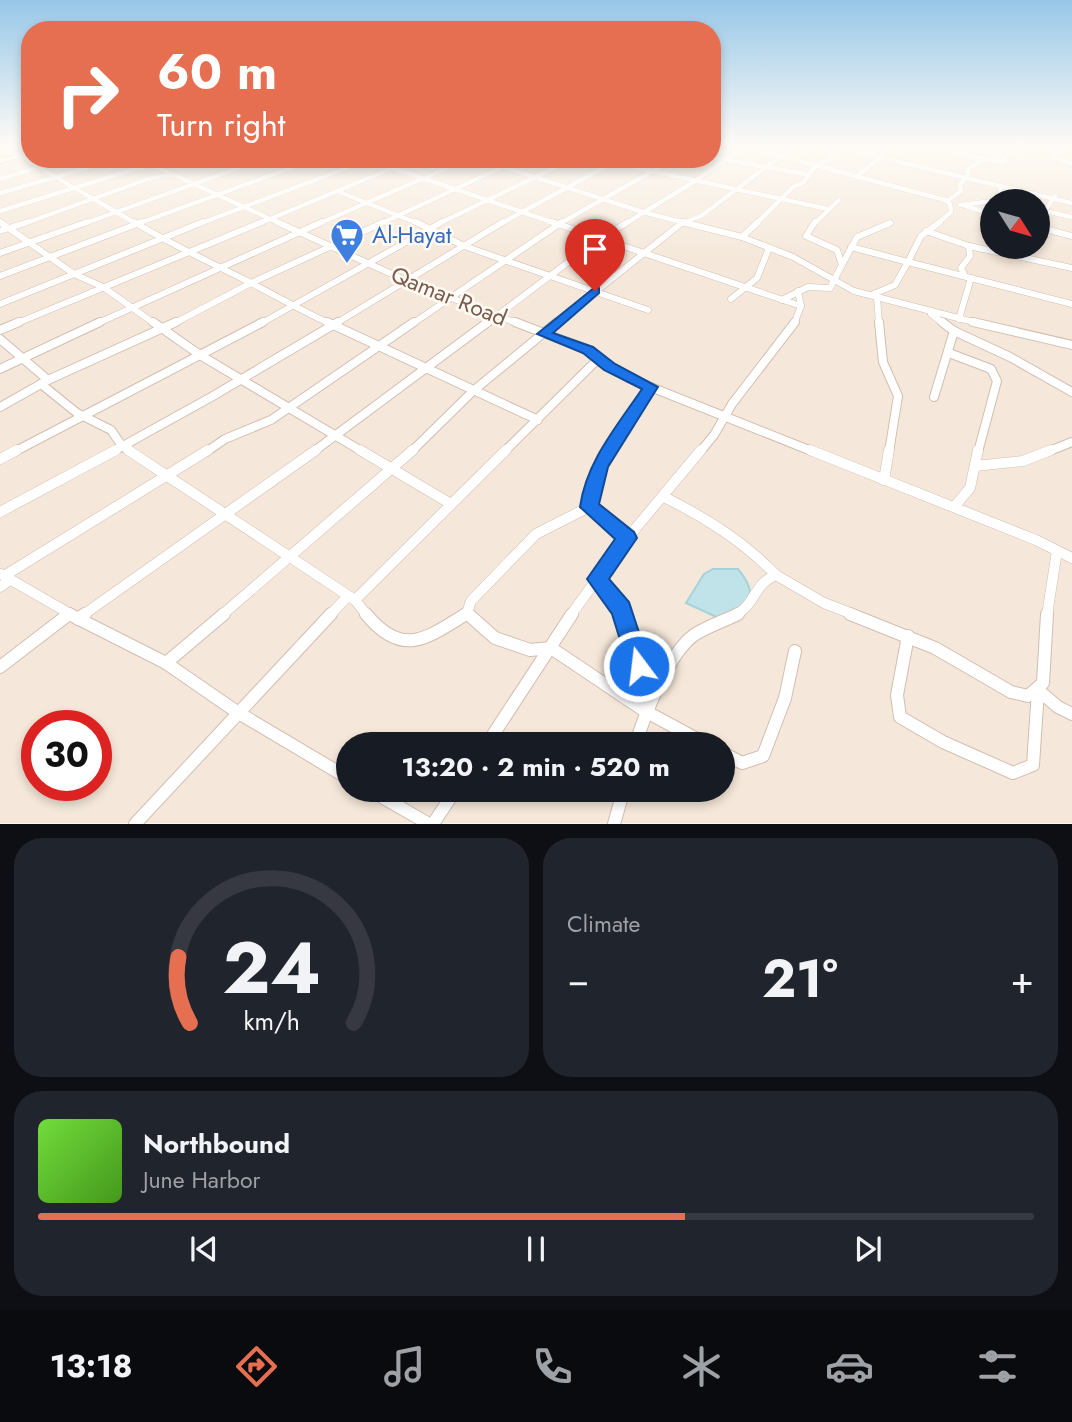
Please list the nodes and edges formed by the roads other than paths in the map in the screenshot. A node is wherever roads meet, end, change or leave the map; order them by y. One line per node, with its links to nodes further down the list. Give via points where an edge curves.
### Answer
1 (40, 182): 31 (street)
2 (68, 182): 26 (street)
3 (90, 182): 26 (street)
4 (139, 182): 34 (street)
5 (190, 182): 24 (street, Qamar Road)
6 (197, 182): 24 (street)
7 (247, 182): 32 (street)
8 (306, 182): 43 (street)
9 (358, 182): 30 (street)
10 (411, 182): 40 (street)
11 (436, 182): 27 (street)
12 (466, 182): 27 (street)
13 (522, 182): 35 (street)
14 (550, 182): 28 (street)
15 (577, 182): 28 (street)
16 (634, 182): 36 (street)
17 (693, 182): 49 (street)
18 (701, 182): 29 (street)
19 (745, 182): 29 (street)
20 (802, 182): 37 (street)
21 (877, 182): 39 (street)
22 (962, 182): 39 (street, via 961,191)
23 (982, 182): 25 (street)
24 (193, 184): 32 (street, Qamar Road); 46 (street)
25 (1000, 186): 33 (street); 42 (street, via 994,201)
26 (75, 187): 34 (street); 45 (street)
27 (453, 188): 35 (street); 50 (street)
28 (567, 188): 36 (street); 47 (street)
29 (735, 190): 37 (street); 54 (street, via 701,216)
30 (337, 191): 40 (street); 52 (street)
31 (0, 193)
32 (214, 194): 43 (street, Qamar Road); 55 (street)
33 (1056, 197): 41 (street); 51 (street, via 1045,211)
34 (97, 198): 46 (street); 58 (street)
35 (487, 199): 47 (street); 59 (street)
36 (603, 199): 49 (street); 57 (street)
37 (782, 199): 44 (street); 66 (street)
38 (839, 200): 44 (street)
39 (947, 201): 42 (street); 63 (street, via 952,208 946,219)
40 (365, 202): 50 (street); 62 (street)
41 (1072, 203)
42 (960, 205): 48 (street)
43 (243, 206): 52 (street, Qamar Road); 65 (street)
44 (828, 209): 81 (street, via 806,236 837,250)
45 (0, 211)
46 (117, 211): 55 (street); 68 (street)
47 (522, 211): 57 (street); 70 (street)
48 (980, 211)
49 (643, 212): 54 (street); 67 (street)
50 (396, 214): 59 (street); 69 (street)
51 (1072, 217)
52 (269, 218): 62 (street, Qamar Road); 75 (street)
53 (0, 222): 58 (street)
54 (682, 222): 66 (street); 76 (street)
55 (138, 223): 65 (street); 77 (street)
56 (890, 223): 72 (street, via 863,233)
57 (556, 225): 67 (street); 78 (street)
58 (10, 228): 61 (street); 68 (street)
59 (427, 229): 70 (street); 80 (street)
60 (1050, 230): 64 (street)
61 (0, 231)
62 (300, 231): 69 (street, Qamar Road); 82 (street)
63 (926, 231): 71 (street); 79 (street)
64 (1072, 236)
65 (163, 237): 75 (street); 84 (street)
66 (742, 237): 73 (street)
67 (599, 239): 76 (street); 85 (street)
68 (30, 242): 74 (street); 77 (street)
69 (331, 246): 80 (street, Qamar Road); 90 (street)
70 (464, 246): 78 (street); 88 (street)
71 (969, 246): 83 (street); 87 (street, via 970,256 961,268)
72 (850, 247): 79 (street); 81 (street)
73 (769, 248): 89 (street); 92 (street, via 757,278)
74 (0, 253)
75 (186, 253): 82 (street); 91 (street)
76 (642, 254): 92 (street); 93 (street)
77 (51, 257): 84 (street); 86 (street)
78 (505, 259): 85 (street); 96 (street)
79 (908, 262): 87 (street); 95 (street, via 895,285)
80 (369, 264): 88 (street, Qamar Road); 102 (street)
81 (842, 265): 89 (street)
82 (217, 267): 90 (street); 103 (street)
83 (1072, 268)
84 (74, 274): 91 (street); 99 (street)
85 (549, 274): 93 (street); 106 (street)
86 (0, 276)
87 (968, 277): 100 (street); 107 (street)
88 (405, 279): 96 (street, Qamar Road); 108 (street)
89 (835, 280): 94 (street, via 830,288); 95 (street)
90 (251, 283): 102 (street); 109 (street)
91 (103, 287): 103 (street); 110 (street)
92 (747, 288): 97 (street); 98 (street)
93 (595, 291): 104 (street); 112 (street)
94 (798, 291): 98 (street); 101 (street)
95 (874, 296): 105 (street); 140 (street, via 883,362 898,396)
96 (448, 297): 106 (street, Qamar Road); 114 (street)
97 (731, 299)
98 (782, 300): 101 (street)
99 (0, 304)
100 (1072, 304)
101 (801, 306): 131 (street, via 798,318)
102 (292, 307): 108 (street); 117 (street)
103 (130, 309): 109 (street); 118 (street)
104 (648, 310)
105 (926, 311): 107 (street); 111 (street)
106 (495, 315): 112 (street, Qamar Road); 120 (street)
107 (959, 319): 115 (street)
108 (331, 325): 114 (street); 122 (street)
109 (165, 328): 117 (street); 123 (street)
110 (0, 330)
111 (954, 331): 116 (street); 126 (street)
112 (543, 334): 119 (street, Qamar Road, via 588,350); 125 (street)
113 (0, 340): 118 (street)
114 (379, 344): 120 (street); 129 (street)
115 (1072, 345)
116 (949, 353): 127 (street); 137 (street, via 991,369 998,381)
117 (200, 355): 122 (street); 130 (street)
118 (23, 358): 121 (street); 123 (street)
119 (602, 361): 124 (street, Qamar Road); 132 (street)
120 (423, 368): 125 (street); 133 (street)
121 (0, 369)
122 (243, 380): 129 (street); 135 (street)
123 (45, 382): 128 (street); 130 (street)
124 (651, 387): 131 (street, Qamar Road); 143 (street, via 600,466)
125 (473, 391): 132 (street); 138 (street)
126 (1072, 392)
127 (934, 397)
128 (0, 407)
129 (290, 408): 133 (street); 139 (street, via 225,439)
130 (82, 415): 135 (street, via 111,428); 136 (street)
131 (725, 416): 140 (street, Qamar Road); 141 (street)
132 (538, 420): 142 (street)
133 (337, 435): 138 (street); 146 (street)
134 (1072, 442): 137 (street, via 1023,461)
135 (122, 446): 139 (street); 145 (street)
136 (0, 459)
137 (975, 466): 144 (street, via 971,488)
138 (394, 469): 142 (street); 149 (street)
139 (169, 476): 146 (street); 152 (street)
140 (884, 480): 144 (street, Qamar Road)
141 (664, 497): 147 (street); 151 (street, via 752,547)
142 (451, 504): 154 (street)
143 (589, 507): 147 (street); 155 (street, via 536,534 471,601)
144 (954, 507): 148 (street, Qamar Road)
145 (0, 512)
146 (226, 514): 149 (street); 156 (street)
147 (628, 538): 153 (street)
148 (1057, 551): 150 (street, Qamar Road); 162 (street, via 1047,611 1043,683)
149 (288, 556): 154 (street); 160 (street)
150 (1072, 558)
151 (776, 575): 157 (street, via 824,603); 163 (street, via 765,579 744,611 693,636)
152 (4, 579): 156 (street)
153 (597, 579): 158 (street); 163 (street, via 621,609 639,666)
154 (352, 598): 155 (street, via 392,640 430,637); 164 (street)
155 (467, 613): 158 (street, via 495,638 530,650)
156 (74, 617): 160 (street); 161 (street)
157 (908, 636): 162 (street, via 1011,692 1028,696); 162 (street, via 897,695 901,717 943,742 1013,773 1033,765)
158 (551, 648): 163 (street); 166 (street)
159 (795, 651): 169 (street, via 785,698 763,756 742,763)
160 (166, 663): 164 (street)
161 (0, 667)
162 (1038, 690): 165 (street)
163 (645, 710): 167 (street); 168 (street)
164 (237, 712): 170 (street); 175 (street)
165 (1072, 713)
166 (495, 732)
167 (639, 732)
168 (684, 732)
169 (735, 759)
170 (336, 771)
171 (391, 802): 176 (street)
172 (447, 802): 176 (street)
173 (621, 802): 174 (street)
174 (616, 823)
175 (135, 824)
176 (431, 824)

